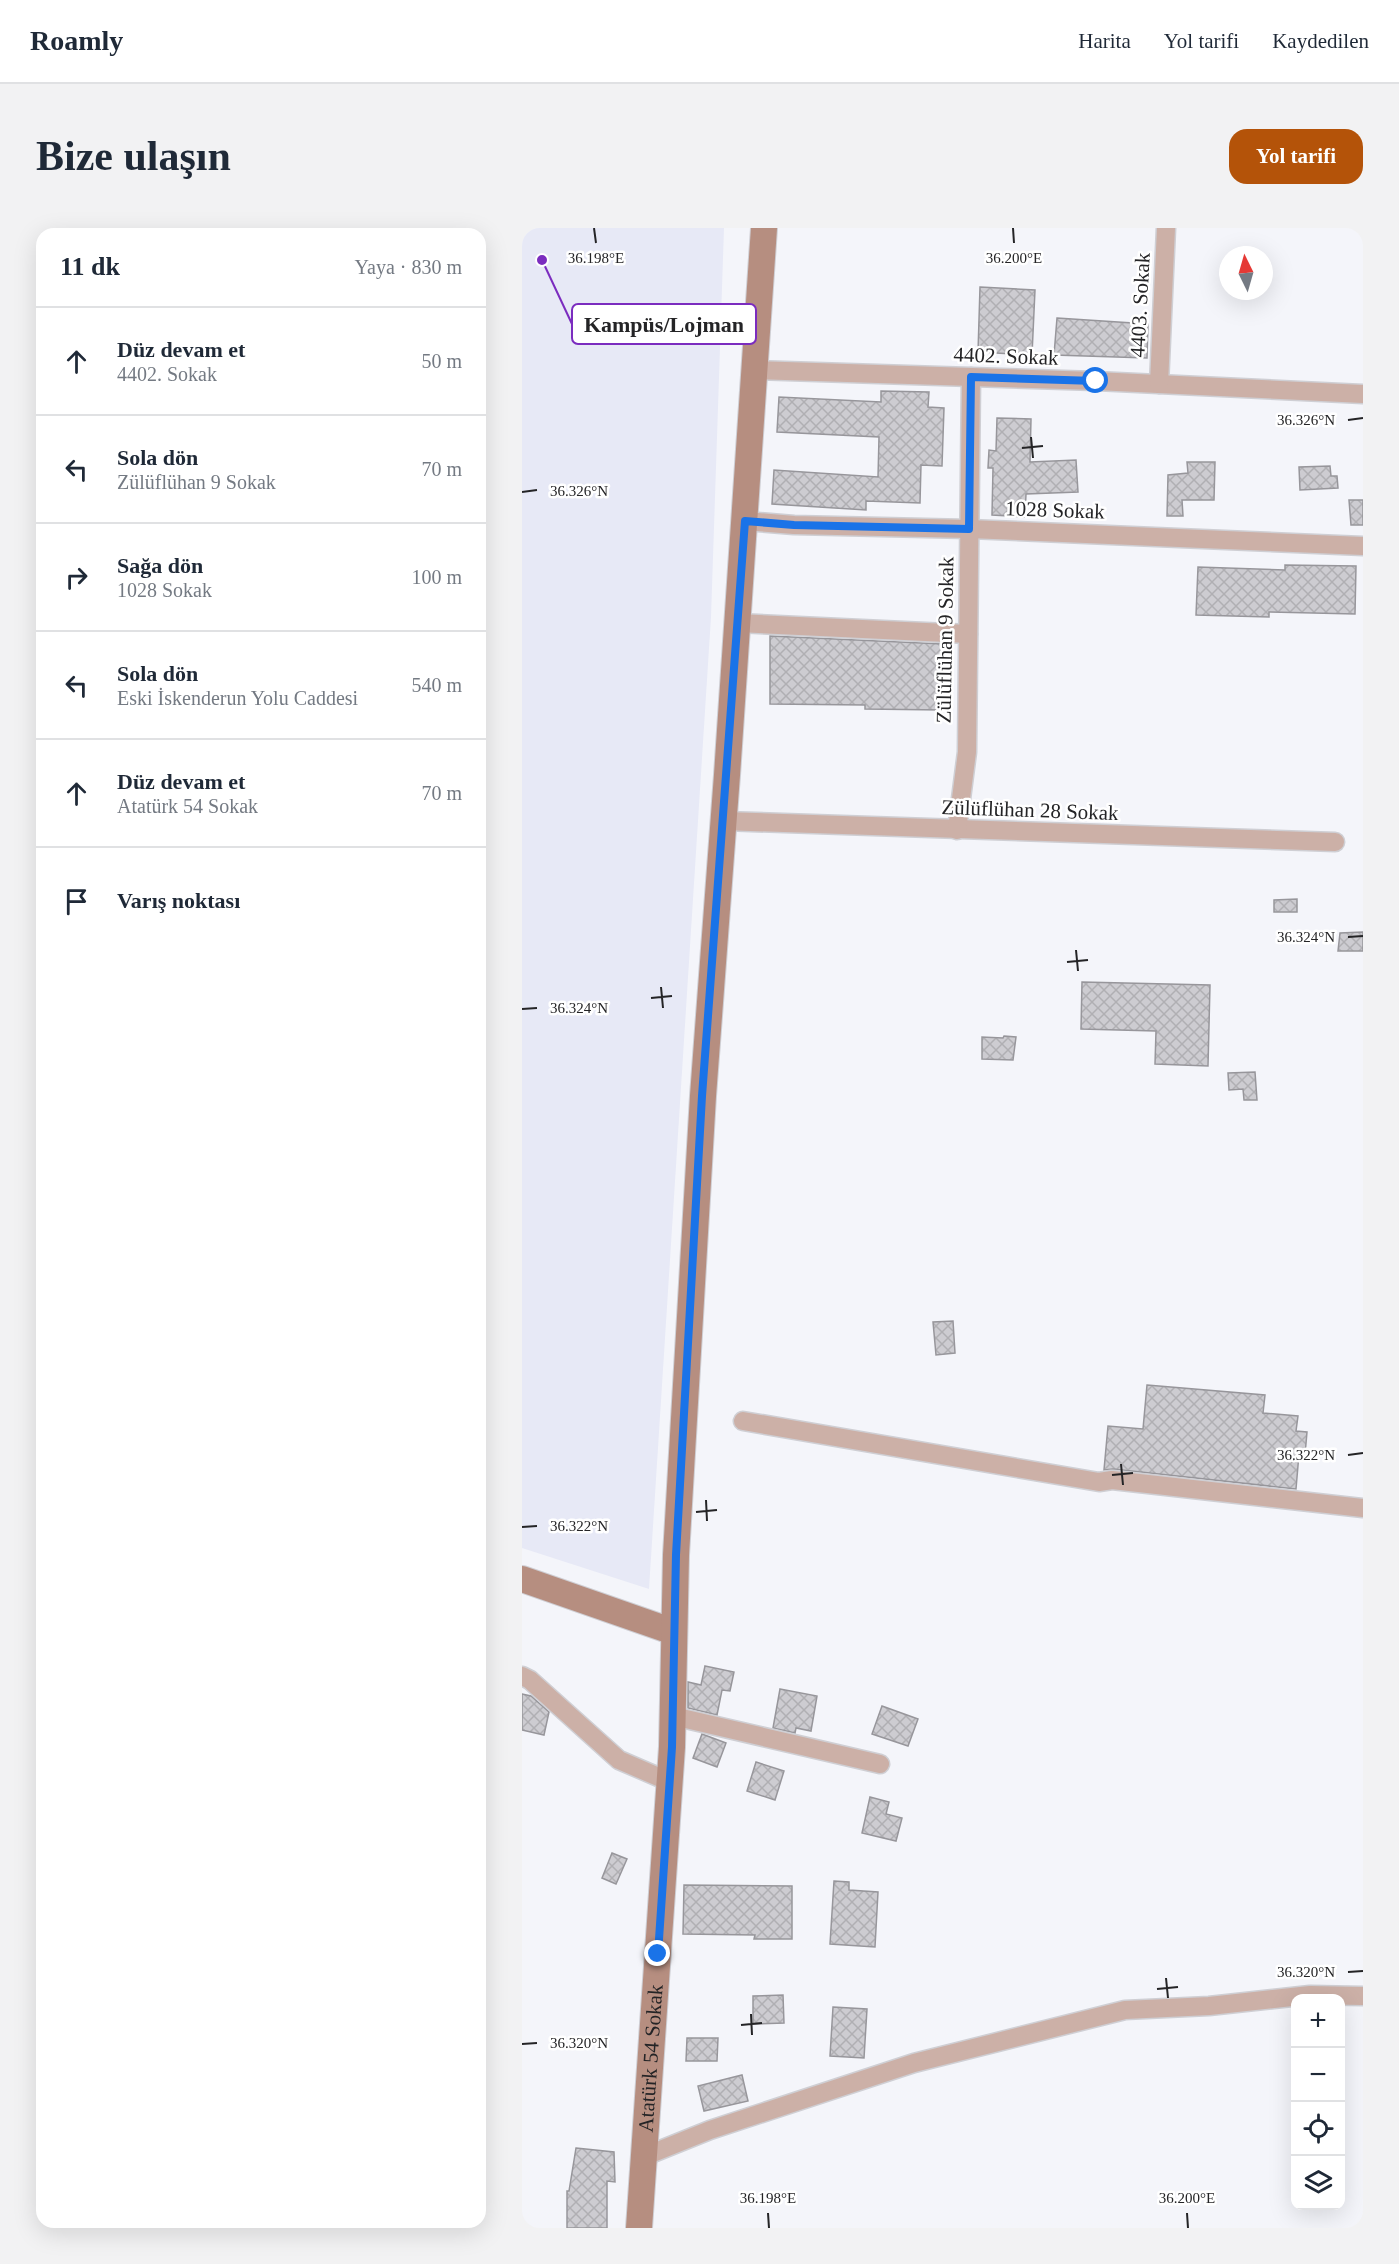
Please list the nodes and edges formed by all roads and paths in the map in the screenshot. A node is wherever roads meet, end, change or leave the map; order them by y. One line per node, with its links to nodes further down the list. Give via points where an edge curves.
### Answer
1 (764, 228): 3 (street, Atatürk 54 Sokak)
2 (1166, 228): 5 (street, 4403. Sokak)
3 (755, 370): 4 (street, 4402. Sokak); 7 (street, Atatürk 54 Sokak)
4 (971, 377): 5 (street, 4402. Sokak); 8 (street, Zülüflühan 9 Sokak)
5 (1159, 384): 6 (street, 4402. Sokak)
6 (1363, 394)
7 (745, 521): 8 (street, 1028 Sokak); 10 (street, Atatürk 54 Sokak)
8 (969, 529): 9 (street, 1028 Sokak); 11 (street, Zülüflühan 9 Sokak)
9 (1363, 546)
10 (738, 623): 11 (street); 12 (street, Atatürk 54 Sokak)
11 (968, 634): 13 (street, Zülüflühan 9 Sokak, via 967,752)
12 (724, 821): 13 (street, Zülüflühan 28 Sokak); 18 (street, Atatürk 54 Sokak, via 702,1096)
13 (957, 830): 14 (street, Zülüflühan 28 Sokak)
14 (1335, 842)
15 (743, 1421): 16 (street, via 1099,1482 1112,1480)
16 (1363, 1508)
17 (522, 1579): 18 (street)
18 (674, 1632): 20 (street, Atatürk 54 Sokak)
19 (522, 1676): 22 (street, via 619,1760)
20 (673, 1716): 21 (street); 22 (street, Atatürk 54 Sokak)
21 (880, 1764)
22 (670, 1782): 24 (street, Atatürk 54 Sokak)
23 (1363, 1996): 24 (street, via 1310,1995 1125,2010 914,2063 710,2130)
24 (643, 2157): 25 (street, Atatürk 54 Sokak)
25 (639, 2228)

